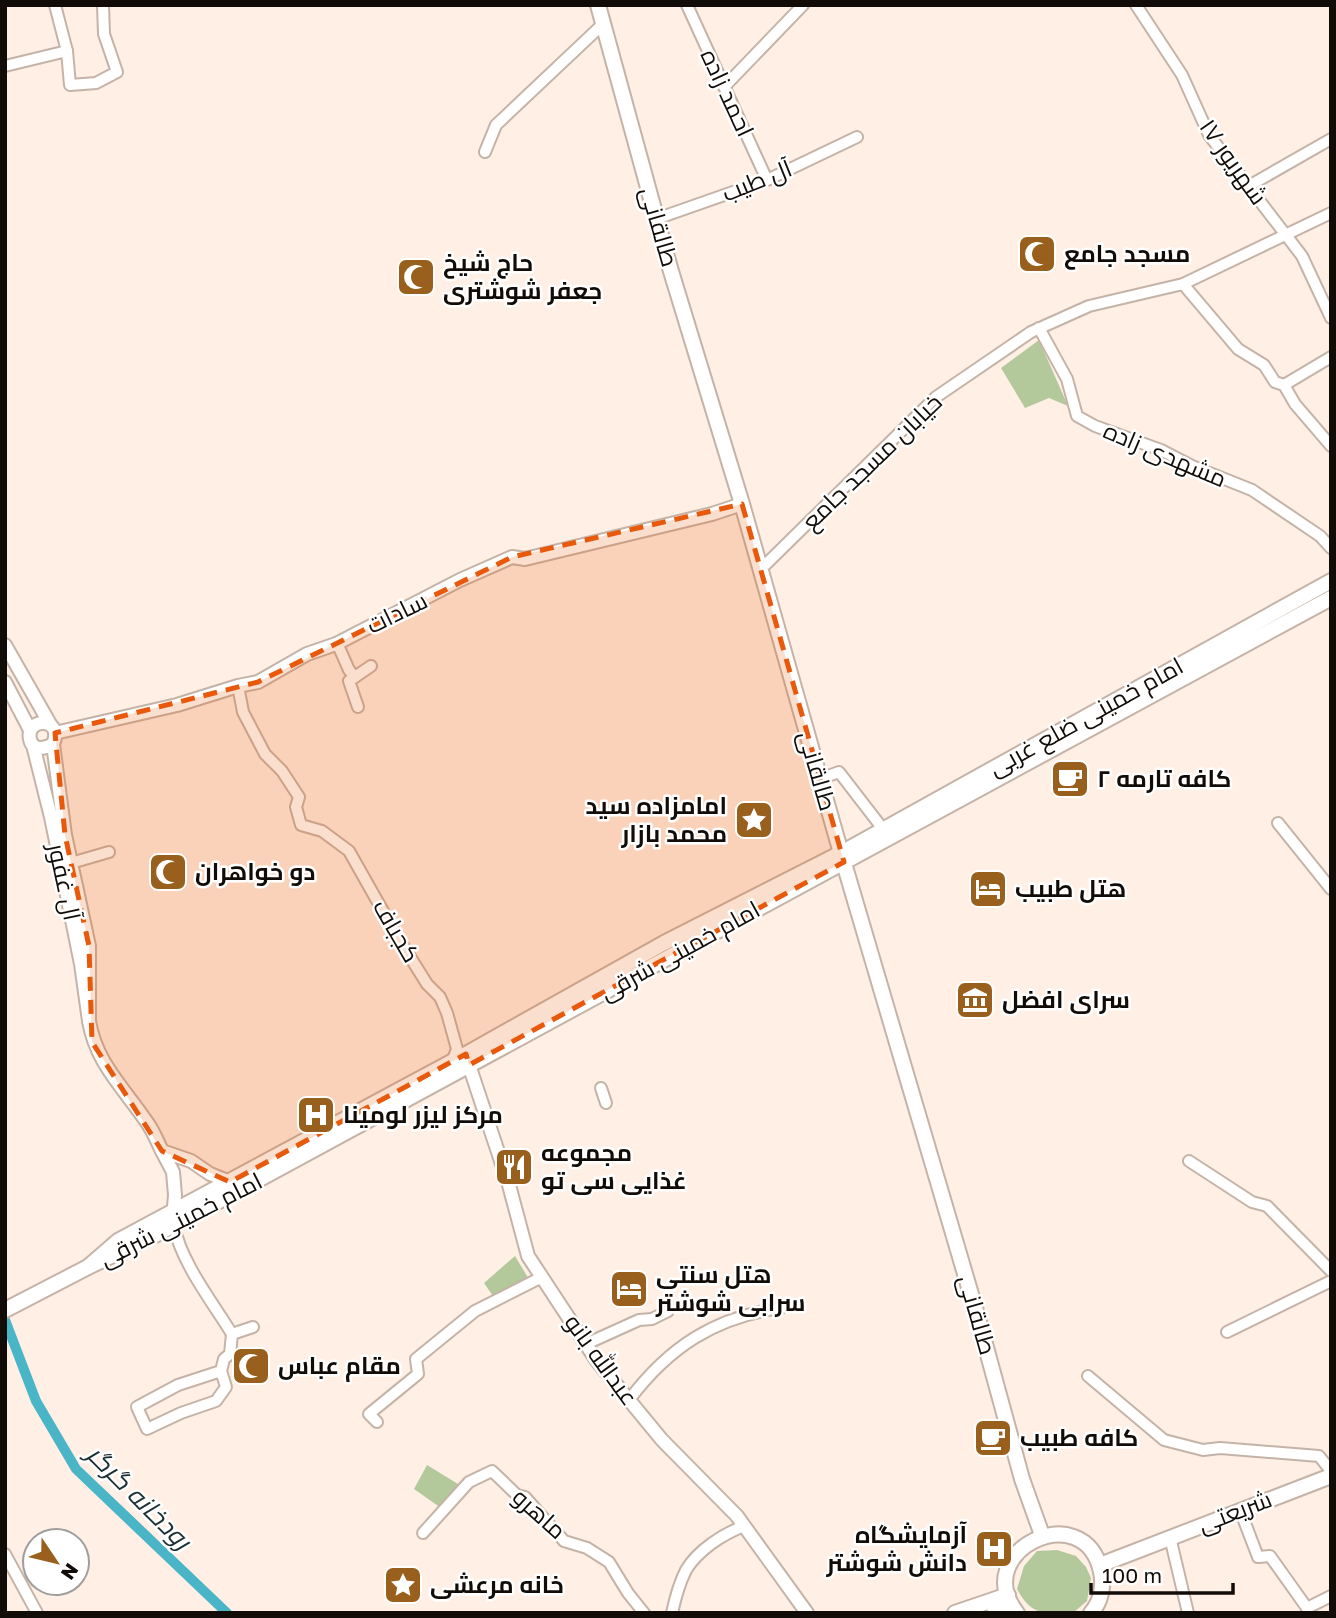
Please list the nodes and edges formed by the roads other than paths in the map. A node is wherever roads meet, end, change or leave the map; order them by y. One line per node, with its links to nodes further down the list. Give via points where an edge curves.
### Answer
1 (55, 5): 8 (street)
2 (103, 5): 8 (street, via 104,34 117,72 96,83 70,85)
3 (598, 5): 7 (main road, طالقانی)
4 (687, 5): 10 (street, احمد زاده)
5 (803, 5): 10 (street)
6 (1136, 5): 15 (street, ۱۷ شهریور, via 1182,75 1209,135)
7 (603, 24): 13 (street, via 496,125); 17 (main road, طالقانی)
8 (67, 51): 9 (street)
9 (5, 66)
10 (724, 87): 14 (street, احمد زاده)
11 (857, 137): 14 (street, آل طیب)
12 (1331, 139): 15 (street)
13 (485, 152)
14 (767, 180): 17 (street, آل طیب)
15 (1247, 187): 18 (street, ۱۷ شهریور)
16 (1331, 212): 18 (street)
17 (656, 219): 25 (main road, طالقانی)
18 (1284, 234): 19 (street); 20 (street, ۱۷ شهریور, via 1302,256)
19 (1183, 284): 21 (street, via 1089,306); 23 (street, via 1238,349)
20 (1331, 318)
21 (1040, 328): 26 (street, مشهدی زاده, via 1067,379 1077,416 1252,490); 27 (street, خیابان مسجد جامع, via 936,397)
22 (1331, 357): 23 (street)
23 (1284, 385): 24 (street)
24 (1331, 446)
25 (742, 504): 27 (main road, طالقانی); 30 (street, سادات, via 525,559 512,557)
26 (1331, 548)
27 (760, 570): 44 (main road, طالقانی)
28 (1331, 581): 42 (main road, امام خمینی ضلع غربی)
29 (1331, 598): 44 (main road, امام خمینی ضلع غربی)
30 (337, 643): 33 (street); 35 (street, سادات, via 258,682)
31 (5, 645): 38 (street)
32 (371, 666): 33 (street)
33 (355, 677): 36 (street, via 349,681)
34 (5, 682): 37 (street)
35 (238, 685): 38 (street, سادات, via 177,705); 49 (street, کجباف, via 243,712 265,754 299,797 296,807 301,825 322,831 349,851 397,936 440,997 457,1049)
36 (358, 707)
37 (30, 730): 38 (street, via 42,722); 39 (street)
38 (53, 734): 39 (street, via 47,748); 45 (street, آل غفور)
39 (33, 745): 47 (street, آل غفور)
40 (825, 777): 42 (street, via 839,772)
41 (1278, 823): 46 (street)
42 (883, 829): 44 (main road, امام خمینی ضلع غربی)
43 (109, 852): 45 (street)
44 (842, 857): 48 (main road, امام خمینی شرقی, via 664,943); 75 (main road, طالقانی)
45 (71, 863): 47 (street, آل غفور, via 89,946)
46 (1331, 888)
47 (89, 1021): 52 (street, آل غفور, via 92,1042)
48 (468, 1060): 49 (main road, امام خمینی شرقی); 55 (main road, امام خمینی شرقی); 57 (street, عبدالله بانو, via 528,1256)
49 (452, 1062): 54 (main road, امام خمینی شرقی)
50 (601, 1088): 51 (street)
51 (606, 1103)
52 (162, 1151): 54 (street); 55 (street, آل غفور, via 173,1172)
53 (1189, 1161): 56 (street, via 1252,1202 1267,1206)
54 (230, 1182): 55 (main road, امام خمینی شرقی)
55 (174, 1219): 60 (main road, امام خمینی شرقی, via 118,1241 88,1267); 64 (street, via 188,1262)
56 (1331, 1271)
57 (542, 1277): 65 (street, عبدالله بانو); 69 (street, via 475,1311 415,1359 418,1374 369,1414)
58 (1331, 1282): 63 (street)
59 (781, 1308): 68 (street, via 725,1321 692,1339 647,1376)
60 (5, 1311)
61 (668, 1311): 65 (street)
62 (253, 1328): 64 (street)
63 (1227, 1332)
64 (232, 1334): 66 (street, via 230,1354)
65 (586, 1344): 68 (street, عبدالله بانو)
66 (221, 1371): 66 (street, via 226,1387 216,1401 147,1429 137,1407 178,1385)
67 (1088, 1376): 70 (street, via 1164,1440 1203,1450 1304,1453 1319,1456)
68 (629, 1400): 73 (street, عبدالله بانو)
69 (377, 1422)
70 (1331, 1471)
71 (1331, 1476): 72 (main road, شریعتی)
72 (1240, 1510): 76 (main road, شریعتی); 82 (street, via 1258,1557 1270,1556)
73 (744, 1525): 85 (street, via 727,1532 699,1555 687,1570); 86 (street, عبدالله بانو)
74 (423, 1533): 84 (street, ماهرو, via 469,1482 492,1471 525,1497 564,1541 609,1562)
75 (1042, 1535): 78 (main road, via 1070,1536 1093,1553); 81 (main road, via 1027,1542 1008,1569 1006,1585)
76 (1170, 1538): 78 (main road, شریعتی); 90 (street)
77 (5, 1554): 79 (street)
78 (1100, 1565): 89 (main road, via 1101,1595)
79 (9, 1572): 83 (street)
80 (1331, 1596): 82 (street)
81 (1012, 1605): 87 (main road); 88 (main road)
82 (1307, 1610)
83 (37, 1613)
84 (644, 1613)
85 (672, 1613)
86 (807, 1613)
87 (955, 1613)
88 (994, 1613)
89 (1091, 1613)
90 (1188, 1613)

